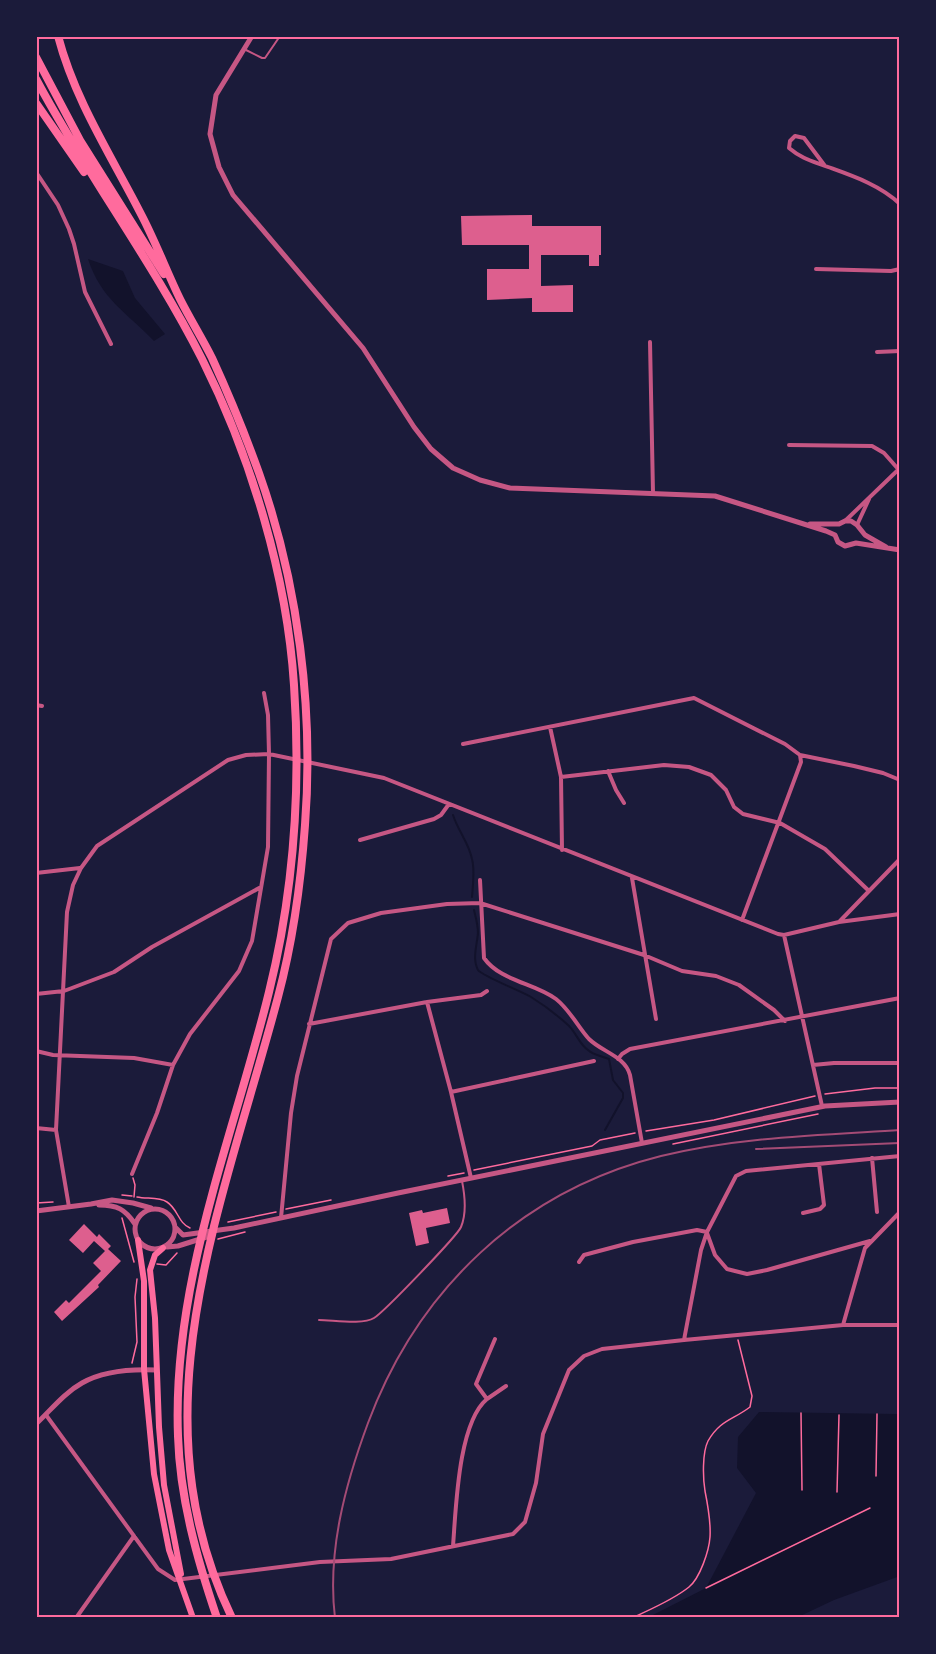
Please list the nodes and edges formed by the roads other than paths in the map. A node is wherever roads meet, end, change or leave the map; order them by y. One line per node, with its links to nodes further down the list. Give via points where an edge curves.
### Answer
1 (58, 36): 14 (highway, via 86,112)
2 (252, 36): 4 (street)
3 (280, 36): 4 (lane, via 266,58)
4 (243, 49): 21 (street, via 216,95 210,134 219,167 233,195 363,348 431,449 453,468 510,488)
5 (36, 57): 14 (highway, via 81,142)
6 (36, 79): 11 (highway)
7 (36, 103): 11 (highway)
8 (825, 166): 8 (street, via 804,138 795,136 790,141 789,148 800,158); 10 (street, via 860,178)
9 (36, 172): 16 (street, via 69,229 85,292)
10 (900, 204)
11 (122, 224): 119 (highway, via 202,359 243,456 271,545 294,681 296,813 286,912 269,993 202,1231 180,1358 178,1436 182,1489)
12 (816, 269): 13 (street)
13 (900, 269)
14 (182, 303): 120 (highway, via 236,413 270,507 294,612 307,737 305,824 296,912 279,993 213,1230 189,1360 187,1435 192,1487 203,1540)
15 (650, 342): 21 (street)
16 (111, 344)
17 (900, 351): 18 (street)
18 (877, 352)
19 (789, 446): 20 (street, via 872,446)
20 (899, 469): 22 (street)
21 (652, 492): 23 (street, via 715,496)
22 (871, 496): 24 (street); 25 (street)
23 (804, 523): 24 (street); 27 (street)
24 (842, 523): 25 (street, via 850,521); 27 (street)
25 (857, 525): 26 (street)
26 (860, 531): 28 (street); 29 (street)
27 (835, 535): 28 (street, via 845,546)
28 (856, 543): 29 (street)
29 (890, 549): 30 (street)
30 (900, 550)
31 (264, 693): 36 (street)
32 (36, 705): 33 (street)
33 (42, 706)
34 (550, 727): 35 (street); 37 (street, via 694,698); 39 (street)
35 (463, 744)
36 (269, 754): 42 (street, via 384,778); 47 (street, via 228,760 112,834); 51 (street, via 268,847)
37 (801, 755): 40 (street); 43 (street)
38 (608, 771): 39 (street); 41 (street); 43 (street, via 664,765 689,767 711,775 743,814)
39 (561, 777): 45 (street)
40 (900, 780)
41 (624, 803)
42 (449, 804): 44 (street, via 434,819); 45 (street)
43 (780, 823): 52 (street, via 825,849); 55 (street)
44 (360, 840)
45 (562, 850): 49 (street)
46 (900, 859): 52 (street)
47 (81, 868): 48 (street); 59 (street, via 67,912)
48 (36, 873)
49 (632, 877): 55 (street); 58 (street)
50 (480, 880): 53 (street)
51 (262, 887): 59 (street, via 114,972); 73 (street, via 252,941 239,971 190,1034)
52 (869, 891): 56 (street)
53 (480, 903): 58 (street); 67 (street, via 381,913 348,923 331,939); 70 (street, via 484,958 489,965 556,999 591,1040)
54 (900, 914): 56 (street)
55 (742, 920): 57 (street)
56 (839, 922): 57 (street)
57 (784, 935): 64 (street)
58 (644, 955): 65 (street); 66 (street, via 682,971 716,976 739,985)
59 (64, 991): 61 (street); 69 (street)
60 (487, 991): 63 (street)
61 (36, 994)
62 (900, 998): 64 (street)
63 (427, 1002): 67 (street); 75 (street)
64 (802, 1018): 66 (street); 74 (street)
65 (656, 1019)
66 (785, 1021): 70 (street, via 630,1049)
67 (309, 1024): 94 (street, via 292,1104)
68 (36, 1051): 69 (street)
69 (60, 1055): 73 (street, via 134,1058); 79 (street)
70 (618, 1059): 80 (street, via 629,1070)
71 (594, 1061): 75 (street)
72 (900, 1063): 74 (street)
73 (173, 1065): 84 (street)
74 (813, 1065): 77 (street)
75 (451, 1092): 85 (street)
76 (900, 1102): 77 (street)
77 (822, 1106): 80 (street)
78 (36, 1128): 79 (street)
79 (56, 1130): 88 (street)
80 (642, 1143): 85 (street)
81 (900, 1156): 82 (street)
82 (872, 1158): 83 (street); 91 (street)
83 (819, 1164): 93 (street, via 824,1205); 98 (street, via 746,1171 736,1176)
84 (132, 1174)
85 (470, 1175): 86 (street)
86 (462, 1180): 94 (street); 103 (lane, via 465,1204 461,1227 395,1299 374,1318)
87 (91, 1204): 88 (street); 89 (street, via 112,1200); 95 (street, via 118,1206)
88 (69, 1208): 90 (street)
89 (152, 1209): 95 (street, via 139,1216); 96 (street, via 168,1213)
90 (36, 1211)
91 (877, 1212)
92 (900, 1212): 100 (street)
93 (803, 1213)
94 (281, 1219): 97 (street)
95 (135, 1225): 99 (street)
96 (176, 1228): 97 (street, via 183,1235); 101 (street, via 175,1236)
97 (234, 1228): 101 (street, via 181,1247)
98 (707, 1232): 100 (street, via 715,1255 728,1269 747,1274); 102 (street, via 697,1230 633,1242 584,1255); 107 (street)
99 (138, 1240): 101 (street, via 151,1250); 108 (main road, via 138,1263 144,1281)
100 (870, 1241): 104 (street)
101 (165, 1247): 109 (main road, via 155,1255 150,1270)
102 (579, 1262)
103 (319, 1320)
104 (843, 1325): 105 (street); 107 (street)
105 (900, 1326)
106 (495, 1339): 111 (street, via 476,1384)
107 (684, 1340): 115 (street, via 602,1349 584,1356 569,1370 543,1434 525,1522 513,1534)
108 (144, 1369): 109 (street); 112 (street, via 100,1376 83,1383); 116 (main road, via 154,1474)
109 (156, 1370): 116 (main road)
110 (506, 1386): 111 (street)
111 (487, 1399): 115 (street, via 478,1406 465,1444)
112 (46, 1415): 113 (street); 114 (street)
113 (36, 1424)
114 (134, 1536): 115 (street, via 158,1569 175,1580 321,1562 391,1559); 117 (street)
115 (453, 1546)
116 (172, 1548): 118 (main road)
117 (76, 1618)
118 (193, 1618)
119 (217, 1618)
120 (232, 1618)

